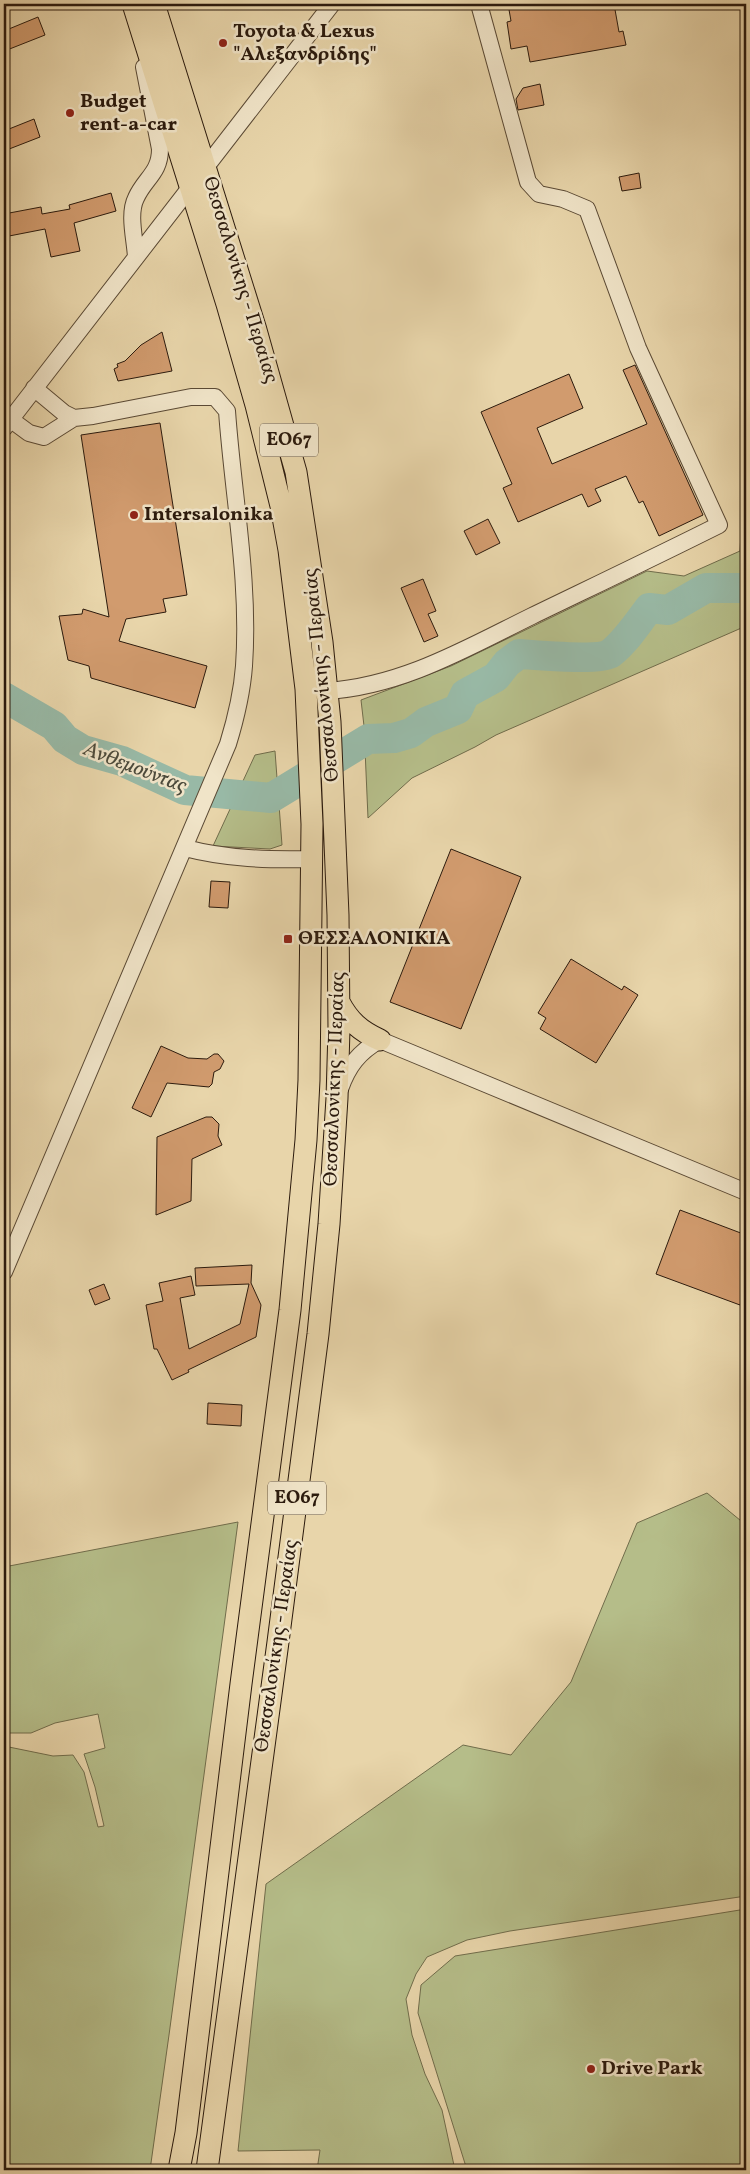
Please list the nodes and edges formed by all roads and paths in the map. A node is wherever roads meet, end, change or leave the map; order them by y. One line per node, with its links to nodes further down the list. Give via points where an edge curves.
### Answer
1 (132, 4): 6 (main road, Θεσσαλονίκης - Περαίας / ΕΟ67); 7 (street, via 160,149 160,161 136,196 132,208)
2 (154, 4): 5 (main road, Θεσσαλονίκης - Περαίας / ΕΟ67)
3 (333, 4): 5 (street)
4 (479, 4): 11 (street, via 528,182 539,194 587,209 638,348 719,525 448,658 384,683)
5 (206, 168): 6 (street); 11 (main road, Θεσσαλονίκης - Περαίας / ΕΟ67, via 292,454 315,585)
6 (191, 187): 7 (street); 13 (main road, Θεσσαλονίκης - Περαίας / ΕΟ67, via 256,405 281,506 301,640 310,731)
7 (136, 257): 8 (street)
8 (34, 388): 9 (street); 10 (street)
9 (74, 418): 10 (street, via 44,437); 12 (street, via 191,397 215,397 227,411 245,646 240,698 228,744)
10 (7, 423)
11 (327, 691): 14 (main road, Θεσσαλονίκης - Περαίας / ΕΟ67, via 336,822)
12 (185, 848): 13 (street, via 236,858); 18 (street)
13 (312, 859): 19 (main road, Θεσσαλονίκης - Περαίας / ΕΟ67, via 306,1140 290,1310)
14 (339, 1002): 15 (main road, via 354,1024); 16 (main road, Θεσσαλονίκης - Περαίας / ΕΟ67)
15 (380, 1040): 16 (street, via 355,1059); 17 (street)
16 (337, 1098): 20 (main road, Θεσσαλονίκης - Περαίας / ΕΟ67, via 318,1334)
17 (746, 1192)
18 (4, 1272)
19 (180, 2170)
20 (207, 2170)

